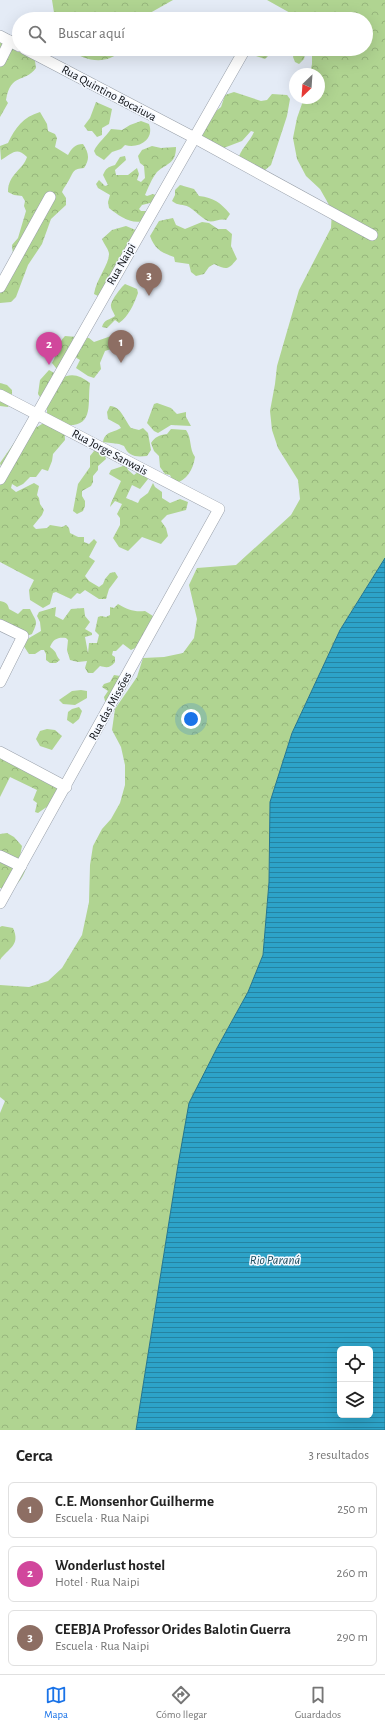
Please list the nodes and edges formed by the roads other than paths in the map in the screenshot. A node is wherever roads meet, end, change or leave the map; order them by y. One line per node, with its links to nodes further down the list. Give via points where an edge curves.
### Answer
1 (10, 41): 4 (street)
2 (38, 56): 5 (street, Rua Quintino Bocaiuva)
3 (240, 56): 5 (street, Rua Naipi)
4 (0, 61)
5 (193, 137): 7 (street, Rua Quintino Bocaiuva); 10 (street, Rua Naipi)
6 (50, 197): 8 (street)
7 (372, 235)
8 (0, 287)
9 (0, 395): 10 (street, Rua Jorge Sanwais)
10 (36, 413): 11 (street, Rua Naipi); 12 (street, Rua Jorge Sanwais)
11 (0, 479)
12 (219, 509): 16 (street, Rua das Missões)
13 (0, 625): 14 (street, via 23,636)
14 (0, 682)
15 (0, 752): 16 (street)
16 (66, 787): 18 (street, Rua das Missões)
17 (0, 856): 18 (street)
18 (21, 866): 19 (street, Rua das Missões)
19 (0, 903)

